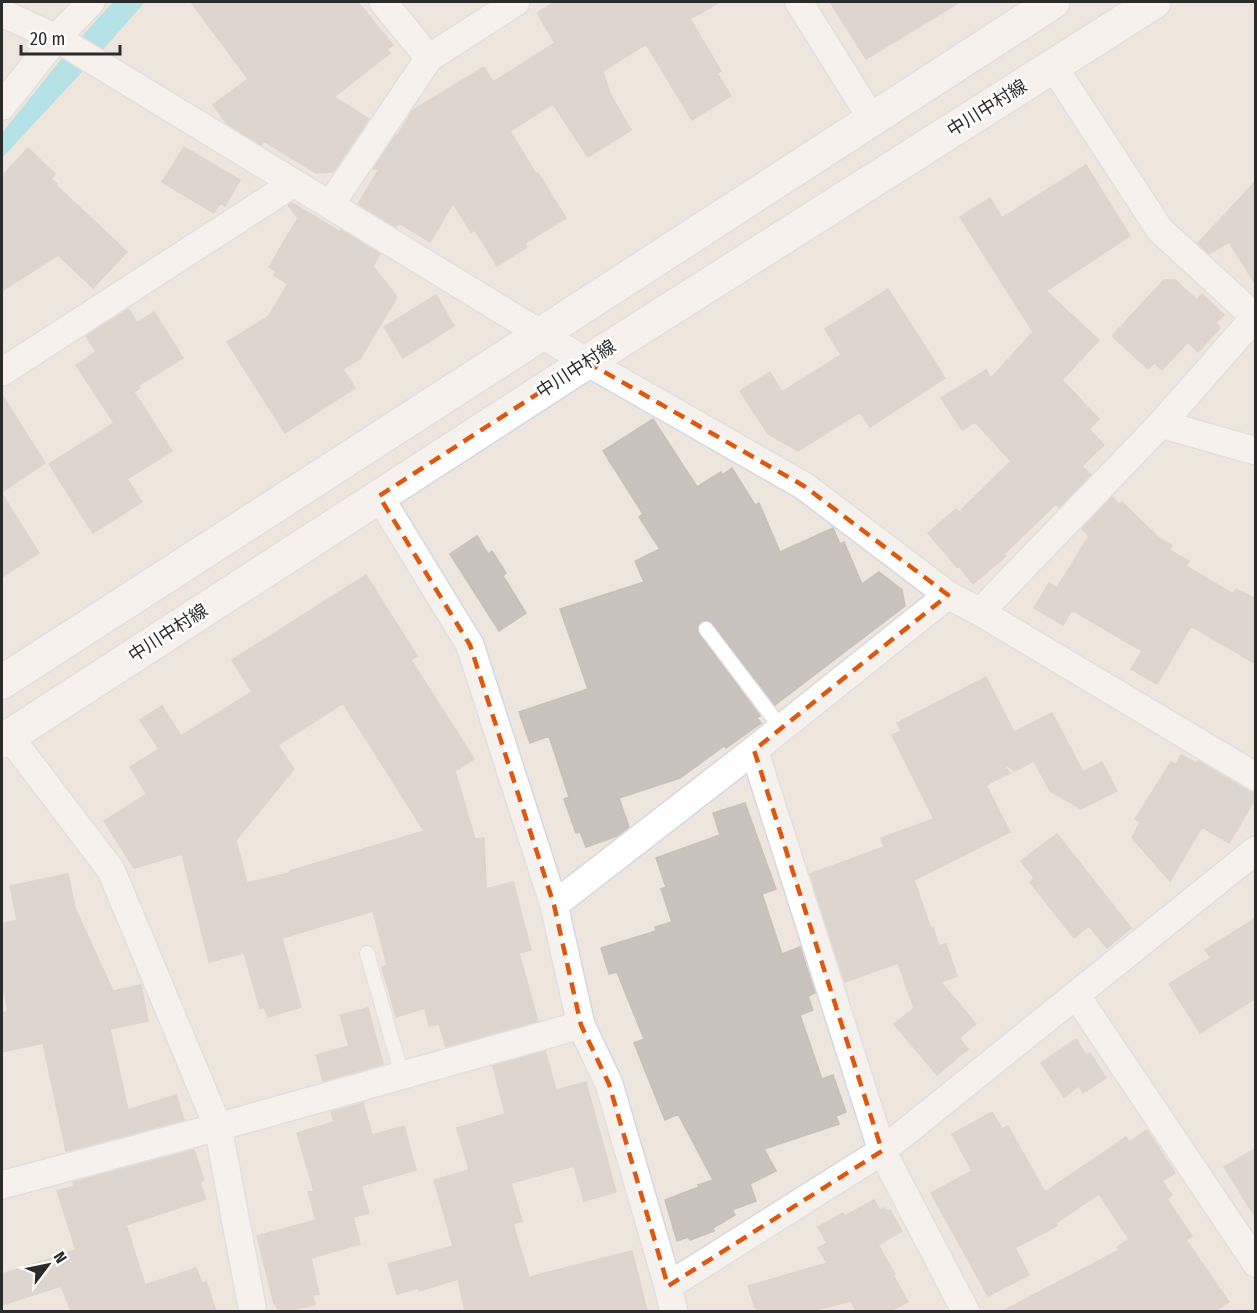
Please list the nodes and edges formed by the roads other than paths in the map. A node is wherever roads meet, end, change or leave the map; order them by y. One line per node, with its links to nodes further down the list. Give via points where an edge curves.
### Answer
1 (91, 2): 8 (street)
2 (384, 2): 9 (street)
3 (516, 2): 9 (street)
4 (799, 2): 12 (street)
5 (1053, 2): 12 (main road)
6 (1154, 2): 10 (main road, 中川中村線)
7 (2, 14): 8 (street)
8 (62, 41): 11 (street); 13 (street)
9 (429, 58): 14 (street)
10 (1053, 66): 15 (street, via 1160,230); 17 (main road, 中川中村線)
11 (2, 106)
12 (872, 119): 16 (main road)
13 (294, 183): 14 (street); 18 (street)
14 (330, 205): 16 (street)
15 (1255, 316): 19 (street)
16 (541, 334): 17 (street); 25 (main road)
17 (587, 362): 21 (main road, 中川中村線); 22 (street, via 804,486)
18 (2, 372)
19 (1161, 424): 20 (street); 23 (street)
20 (1256, 450)
21 (379, 496): 27 (main road, 中川中村線); 31 (street, via 470,645)
22 (948, 595): 23 (street); 26 (street)
23 (980, 612): 29 (street)
24 (706, 629): 26 (lane)
25 (2, 682)
26 (781, 728): 28 (street)
27 (5, 738): 36 (street, via 111,870)
28 (754, 750): 31 (street); 37 (street)
29 (1256, 777)
30 (1256, 850): 33 (street)
31 (554, 905): 34 (street)
32 (367, 953): 35 (lane)
33 (1076, 994): 37 (street); 39 (street)
34 (581, 1025): 35 (street); 40 (street, via 609,1084)
35 (402, 1075): 36 (street)
36 (218, 1127): 38 (street); 41 (street)
37 (882, 1151): 40 (street); 42 (street)
38 (2, 1185)
39 (1256, 1263)
40 (671, 1299)
41 (253, 1311)
42 (966, 1311)

